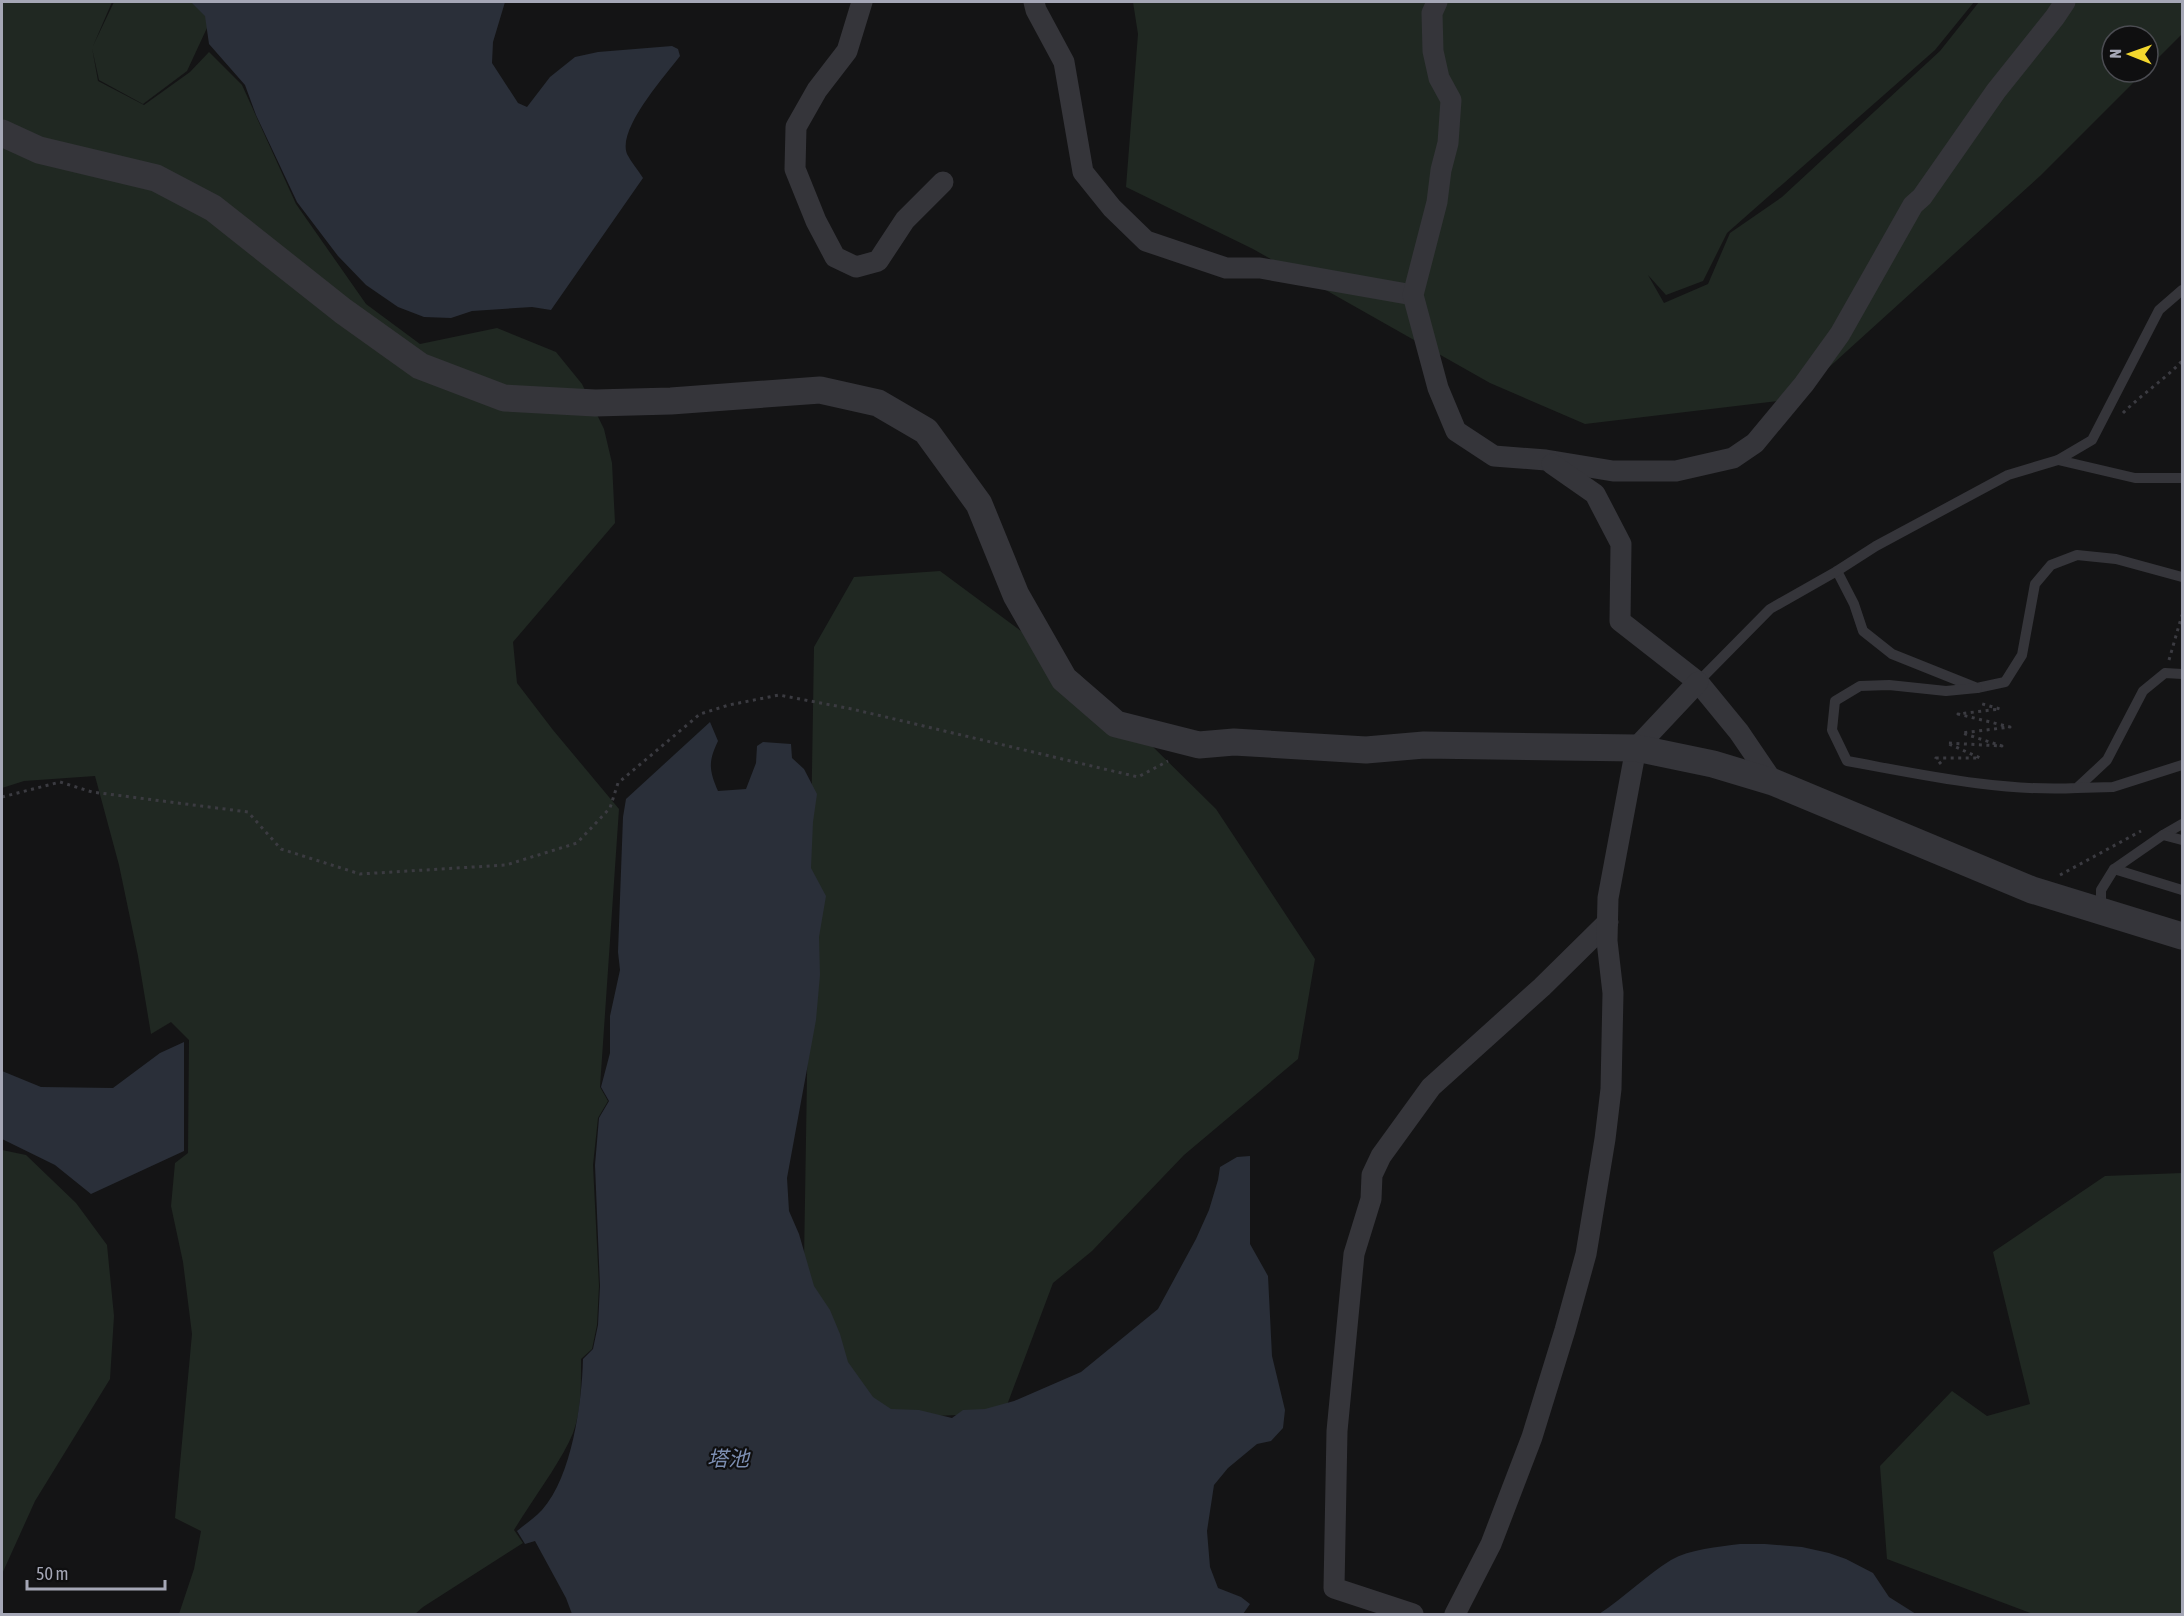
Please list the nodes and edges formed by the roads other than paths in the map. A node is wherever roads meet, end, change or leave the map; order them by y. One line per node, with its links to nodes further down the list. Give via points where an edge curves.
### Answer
1 (862, 2): 6 (street, via 847,51 817,90 796,127 795,169 816,221 835,257 856,267 878,261 905,220)
2 (1034, 2): 8 (street, via 1064,62 1083,172 1146,241 1226,268 1260,268)
3 (1437, 2): 8 (street, via 1432,13 1433,51 1439,78 1451,100 1448,143)
4 (2065, 2): 9 (street, via 1913,205 1840,334 1755,443 1733,458 1676,471 1613,471)
5 (2, 133): 17 (street, via 39,150 156,178 213,208 420,366 504,398 595,403 820,390 878,403 926,431 979,504 1016,595 1064,679 1116,724 1199,745 1234,742 1366,750 1424,745)
6 (943, 182)
7 (2182, 290): 10 (lane, via 2159,310 2092,440)
8 (1413, 295): 9 (street, via 1438,388 1456,431 1494,456)
9 (1546, 460): 15 (street, via 1595,494 1621,544 1620,621)
10 (2058, 460): 11 (lane, via 2134,478); 12 (lane, via 2008,476)
11 (2182, 478)
12 (1837, 571): 15 (lane, via 1770,609); 16 (lane, via 1863,631 1892,654)
13 (2182, 577): 16 (lane, via 2116,559 2077,555 2051,566 2035,584 2022,654 2005,682)
14 (2182, 674): 20 (lane, via 2165,673 2142,691 2107,760)
15 (1698, 682): 17 (street); 19 (street)
16 (1977, 688): 20 (lane, via 1946,691 1860,686 1835,702 1832,730 1847,760 1953,781 2040,790)
17 (1636, 748): 19 (street, via 1713,764); 27 (street, via 1611,876)
18 (2182, 765): 20 (lane, via 2113,787)
19 (1773, 782): 26 (street, via 2032,890)
20 (2078, 788)
21 (2182, 824): 22 (lane)
22 (2163, 835): 23 (lane); 24 (lane)
23 (2182, 840)
24 (2114, 869): 25 (lane); 26 (lane, via 2101,890)
25 (2182, 890)
26 (2101, 911): 28 (street)
27 (1608, 922): 29 (street, via 1431,1087 1381,1156 1372,1175 1371,1199 1354,1254 1337,1431 1334,1588); 30 (street, via 1613,993 1611,1089 1586,1254 1532,1437 1491,1544)
28 (2182, 936)
29 (1413, 1614)
30 (1455, 1614)

